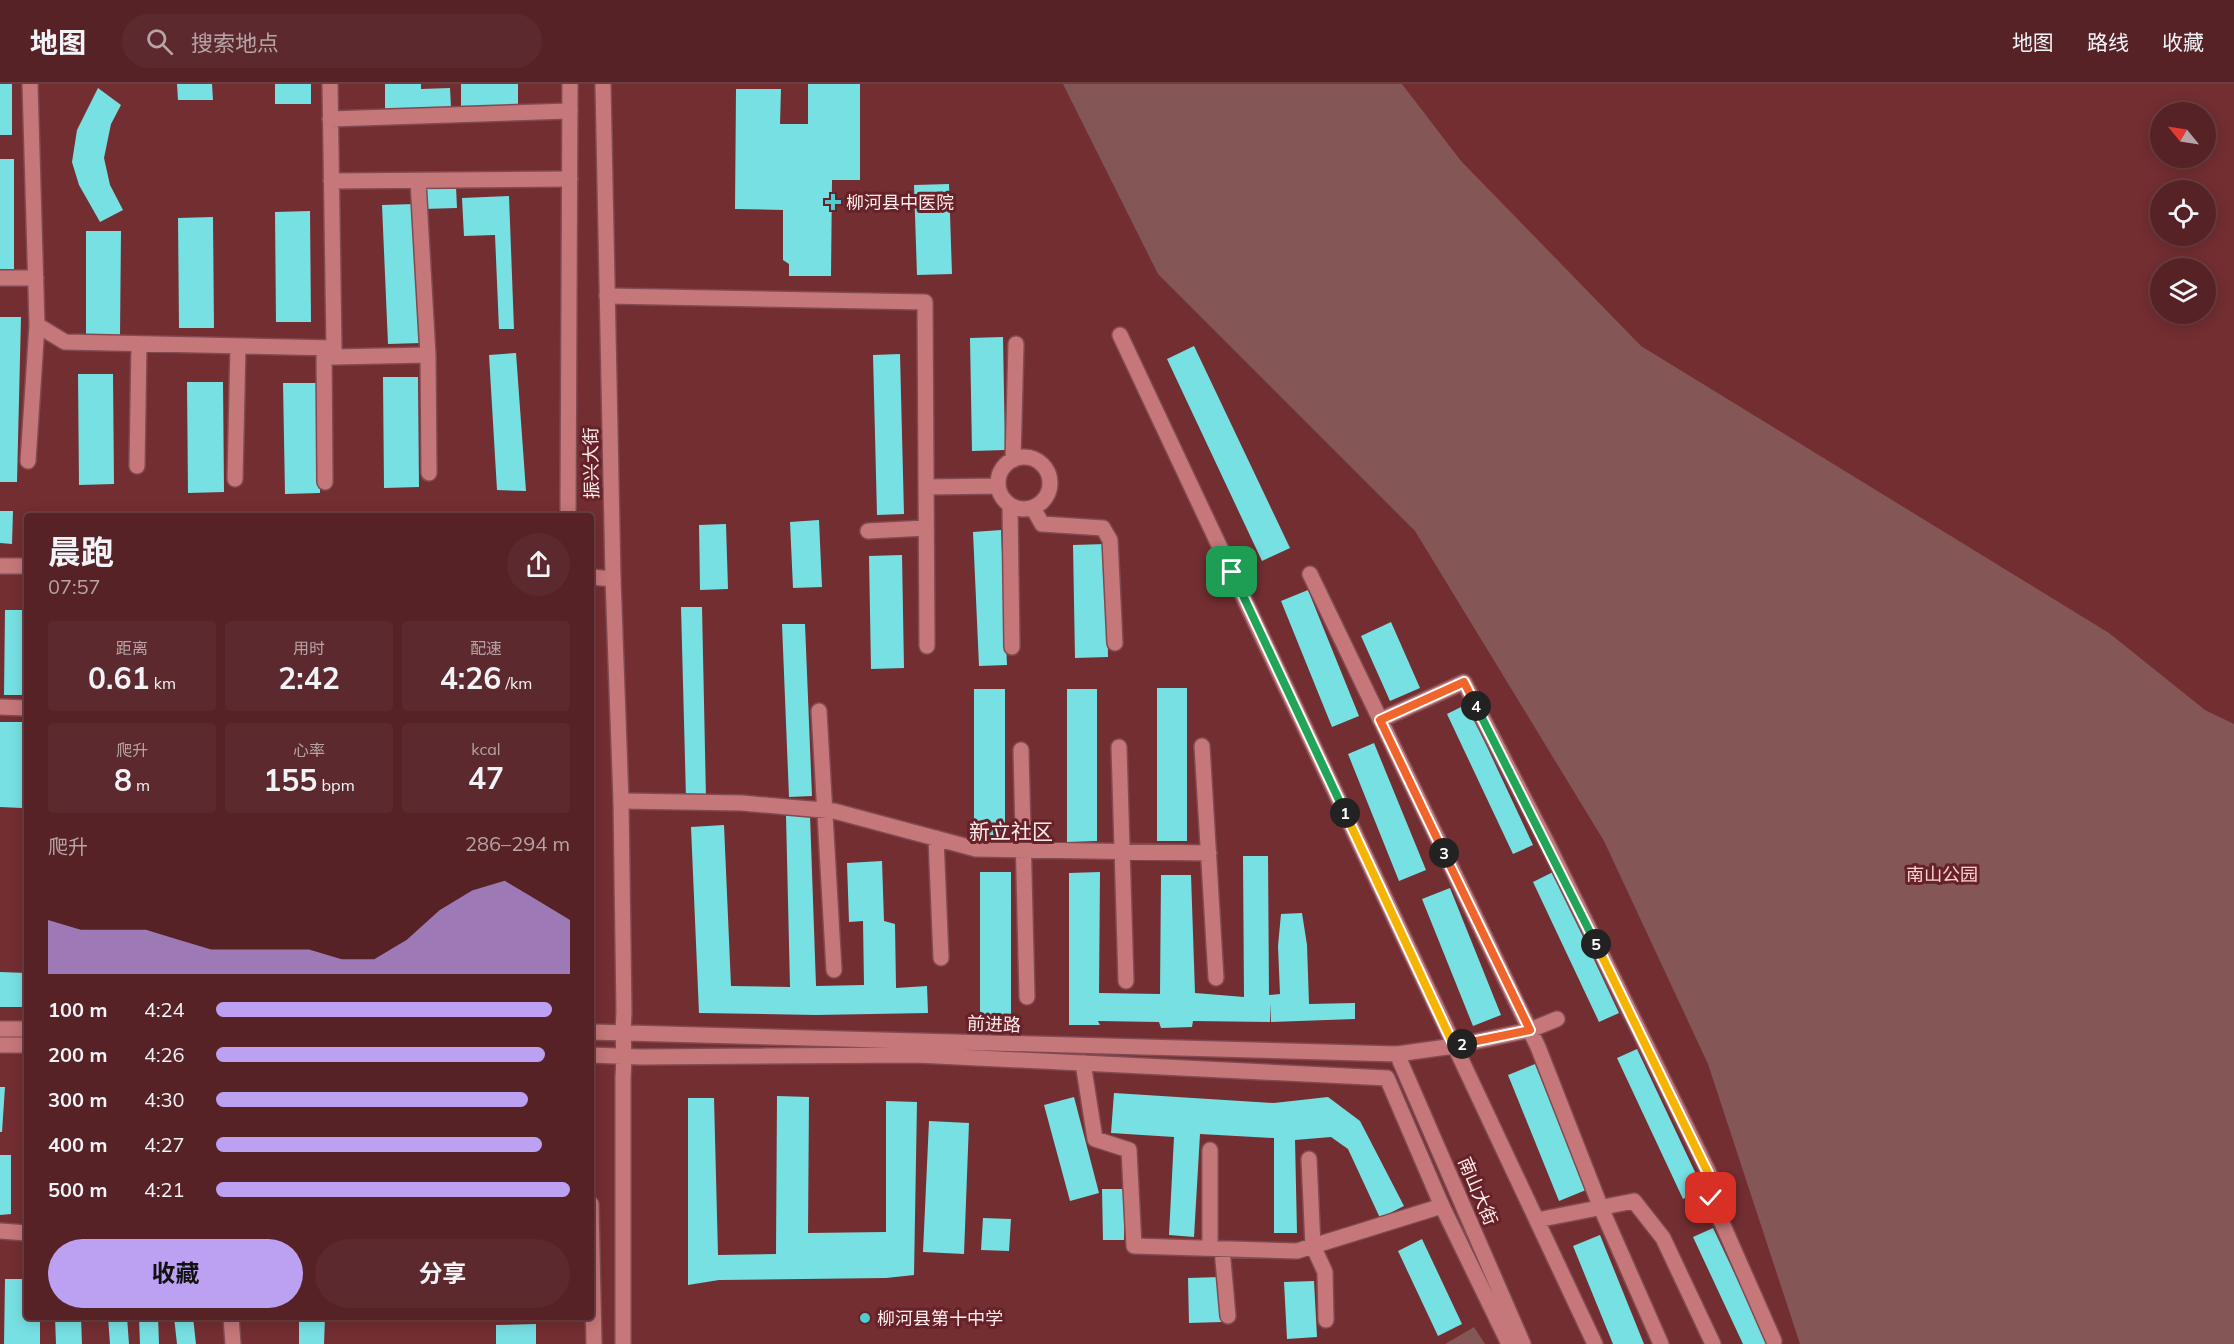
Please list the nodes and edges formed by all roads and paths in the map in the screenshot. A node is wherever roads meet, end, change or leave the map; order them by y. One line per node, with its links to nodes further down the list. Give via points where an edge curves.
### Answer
1 (30, 84): 11 (street)
2 (330, 84): 6 (street)
3 (570, 84): 5 (street, 振兴大街)
4 (603, 84): 12 (street, 振兴大街)
5 (570, 111): 6 (street); 7 (street, 振兴大街)
6 (330, 119): 8 (street)
7 (570, 179): 9 (street); 30 (street, 振兴大街)
8 (332, 181): 9 (street); 18 (street)
9 (418, 181): 19 (street)
10 (0, 278): 11 (street)
11 (36, 278): 13 (street)
12 (607, 296): 27 (street, via 925,302); 37 (street, 振兴大街)
13 (37, 325): 15 (street, via 65,342); 21 (street)
14 (1120, 335): 67 (street)
15 (139, 344): 17 (street); 22 (street)
16 (1016, 344): 20 (street)
17 (238, 346): 18 (street); 24 (street)
18 (329, 348): 19 (street, via 334,357); 25 (street)
19 (428, 355): 23 (street)
20 (1013, 459): 26 (street, via 1004,466); 29 (street, via 1033,459 1048,473 1048,494)
21 (28, 461)
22 (137, 466)
23 (429, 473)
24 (236, 479)
25 (325, 482)
26 (998, 486): 27 (street); 28 (street)
27 (926, 487): 31 (street)
28 (1010, 506): 29 (street); 40 (street)
29 (1033, 508): 38 (street, via 1042,524 1103,528 1110,540)
30 (568, 513)
31 (926, 528): 32 (street); 39 (street)
32 (868, 531)
33 (0, 566): 34 (street)
34 (24, 566)
35 (1310, 574): 44 (street)
36 (594, 578): 37 (street)
37 (613, 579): 48 (street, 振兴大街)
38 (1115, 643)
39 (927, 646)
40 (1012, 646)
41 (0, 707): 42 (street)
42 (24, 708)
43 (819, 711): 49 (street)
44 (1380, 720): 62 (street); 86 (street, via 1464,682 1708,1173 1711,1198)
45 (1119, 747): 52 (street)
46 (1202, 747): 53 (street)
47 (1021, 750): 51 (street)
48 (621, 801): 49 (street, via 742,803); 64 (street, 振兴大街)
49 (824, 810): 50 (street); 55 (street)
50 (936, 838): 51 (street, via 976,849); 54 (street)
51 (1023, 850): 52 (street); 58 (street)
52 (1122, 852): 53 (street); 57 (street)
53 (1209, 853): 56 (street)
54 (941, 958)
55 (834, 970)
56 (1216, 978)
57 (1125, 981)
58 (1027, 997)
59 (1557, 1019): 62 (street, 前进路)
60 (0, 1029): 61 (street)
61 (24, 1029)
62 (1530, 1030): 67 (street, 前进路); 76 (street)
63 (594, 1032): 64 (street, 前进路)
64 (622, 1033): 68 (street, 前进路); 70 (street, 振兴大街)
65 (0, 1045): 66 (street)
66 (24, 1045)
67 (1454, 1046): 68 (street, 前进路); 77 (street)
68 (1397, 1054): 91 (street, 南山大街)
69 (594, 1055): 70 (street, 前进路)
70 (625, 1057): 71 (street, 前进路, via 917,1055); 89 (street, 振兴大街)
71 (1083, 1063): 72 (street, 前进路); 81 (street, via 1095,1139 1129,1150 1134,1246)
72 (1387, 1078): 75 (street, 南山大街)
73 (1210, 1150): 81 (street)
74 (1309, 1160): 80 (street)
75 (1442, 1206): 80 (street); 90 (street, 南山大街)
76 (1601, 1208): 77 (street); 93 (street); 94 (street, via 1634,1201 1663,1238)
77 (1536, 1220): 92 (street)
78 (0, 1232): 79 (street)
79 (24, 1233)
80 (1313, 1246): 81 (street, via 1297,1251); 85 (street, via 1325,1272)
81 (1216, 1249): 82 (street)
82 (1228, 1316)
83 (231, 1320): 87 (street)
84 (593, 1320): 88 (street)
85 (1326, 1320)
86 (1774, 1341)
87 (233, 1344)
88 (594, 1344)
89 (623, 1344)
90 (1509, 1344)
91 (1522, 1344)
92 (1595, 1344)
93 (1661, 1344)
94 (1713, 1344)

